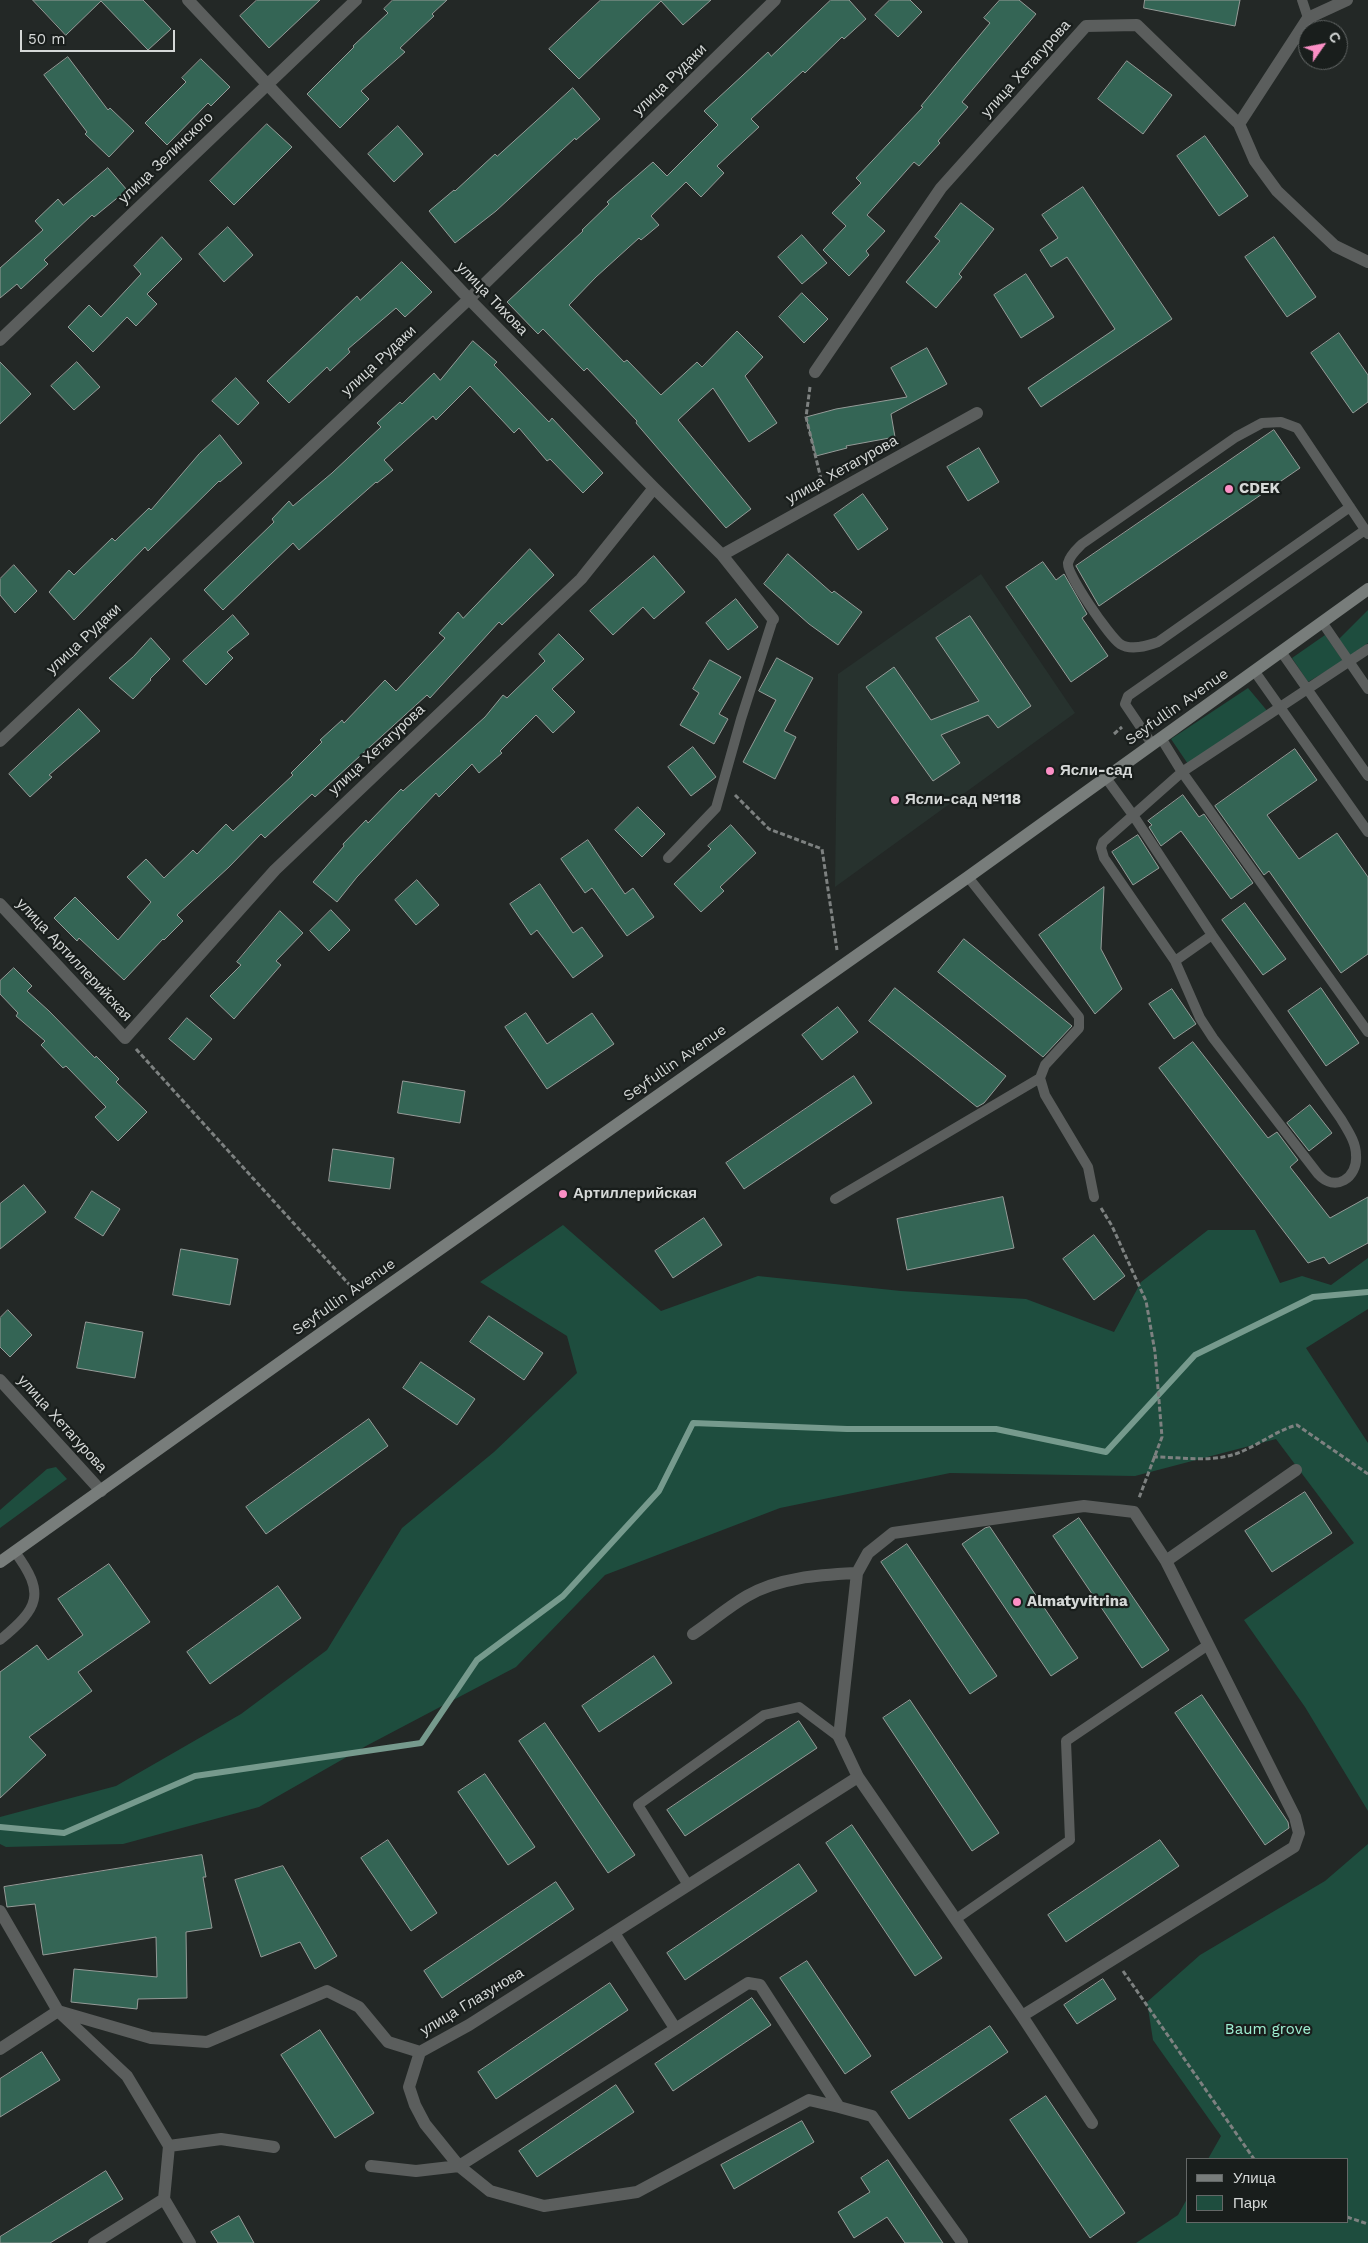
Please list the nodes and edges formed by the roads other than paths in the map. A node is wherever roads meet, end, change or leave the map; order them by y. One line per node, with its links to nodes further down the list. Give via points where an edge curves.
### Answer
1 (188, 0): 7 (street, улица Тихова)
2 (356, 0): 7 (street, улица Зелинского)
3 (775, 0): 10 (street, улица Рудаки)
4 (1302, 0): 6 (lane)
5 (1347, 0): 6 (street)
6 (1308, 18): 8 (street)
7 (267, 84): 10 (street, улица Тихова); 11 (street, улица Зелинского)
8 (1239, 124): 9 (street, улица Хетагурова, via 1254,161 1277,191 1335,246); 12 (street, улица Хетагурова, via 1136,25 1086,26 941,188)
9 (1368, 262)
10 (468, 299): 14 (street, улица Тихова); 28 (street, улица Рудаки)
11 (0, 340)
12 (815, 372)
13 (977, 413): 17 (street, улица Хетагурова)
14 (654, 488): 17 (street, улица Тихова); 41 (street, улица Хетагурова, via 581,579 275,870)
15 (1350, 507): 15 (lane, via 1297,428 1281,422 1262,423 1236,437 1082,544 1068,563 1069,573 1120,644 1146,646 1158,642); 16 (lane)
16 (1367, 532): 29 (lane, via 1128,696 1125,704)
17 (722, 554): 19 (street, улица Тихова)
18 (1368, 589): 20 (main road, Seyfullin Avenue)
19 (773, 619): 35 (lane, via 716,808)
20 (1322, 622): 21 (main road, Seyfullin Avenue); 23 (lane)
21 (1282, 652): 24 (main road, Seyfullin Avenue); 25 (lane)
22 (1366, 653): 23 (lane)
23 (1349, 662): 25 (lane); 26 (lane)
24 (1255, 672): 27 (lane); 29 (main road, Seyfullin Avenue)
25 (1307, 688): 27 (lane); 31 (lane)
26 (1368, 689)
27 (1278, 707): 30 (lane); 34 (lane)
28 (0, 741)
29 (1156, 741): 30 (lane); 32 (main road, Seyfullin Avenue)
30 (1182, 772): 33 (lane); 40 (lane)
31 (1368, 776)
32 (1106, 778): 33 (lane); 36 (main road, Seyfullin Avenue)
33 (1133, 815): 38 (lane); 39 (lane, via 1103,842 1102,853)
34 (1368, 832)
35 (668, 858)
36 (968, 877): 42 (lane, via 1079,1017 1079,1028 1045,1065); 47 (main road, Seyfullin Avenue)
37 (0, 904): 41 (street, улица Артиллерийская)
38 (1212, 936): 39 (lane); 39 (lane, via 1354,1142 1356,1164 1344,1181 1334,1184 1322,1179 1213,1038 1200,1018)
39 (1175, 961)
40 (1368, 1032)
41 (125, 1038)
42 (1040, 1078): 43 (lane, via 1045,1094 1088,1167); 44 (lane)
43 (1094, 1197)
44 (835, 1199)
45 (0, 1380): 47 (street, улица Хетагурова)
46 (1296, 1470): 49 (street)
47 (101, 1491): 48 (main road, Seyfullin Avenue)
48 (15, 1552): 50 (main road, Seyfullin Avenue); 53 (lane, via 36,1587 35,1598 24,1618)
49 (1166, 1561): 51 (street, via 1134,1512 1084,1506 893,1533 868,1553); 54 (street)
50 (0, 1562)
51 (857, 1573): 52 (street, via 812,1576 776,1584 748,1595); 55 (street)
52 (693, 1634)
53 (0, 1640)
54 (1208, 1645): 59 (lane, via 1066,1741 1070,1840); 62 (street, via 1295,1817 1299,1833 1294,1846)
55 (840, 1737): 56 (street); 57 (lane, via 799,1707 764,1715 638,1805)
56 (858, 1777): 57 (street, улица Глазунова); 59 (street)
57 (688, 1886): 60 (street, улица Глазунова)
58 (0, 1911): 61 (street)
59 (956, 1919): 62 (street)
60 (614, 1933): 63 (street); 65 (street, улица Глазунова, via 469,2026)
61 (58, 2011): 64 (street); 65 (street, улица Глазунова, via 151,2038 207,2042 327,1991 358,2007 388,2042); 68 (street, via 127,2076)
62 (1022, 2016): 67 (street)
63 (675, 2028): 66 (street, via 748,1982 760,1985); 71 (street)
64 (0, 2049)
65 (420, 2052): 71 (street, via 409,2087 415,2105 425,2124)
66 (839, 2106): 71 (street, via 809,2100 637,2192 544,2206 490,2191); 73 (street, via 872,2116)
67 (1092, 2123)
68 (169, 2146): 69 (street, via 221,2140); 72 (street)
69 (274, 2147)
70 (371, 2166): 71 (street, via 416,2171)
71 (459, 2166)
72 (164, 2199): 74 (street); 75 (street)
73 (962, 2242)
74 (94, 2243)
75 (190, 2243)

